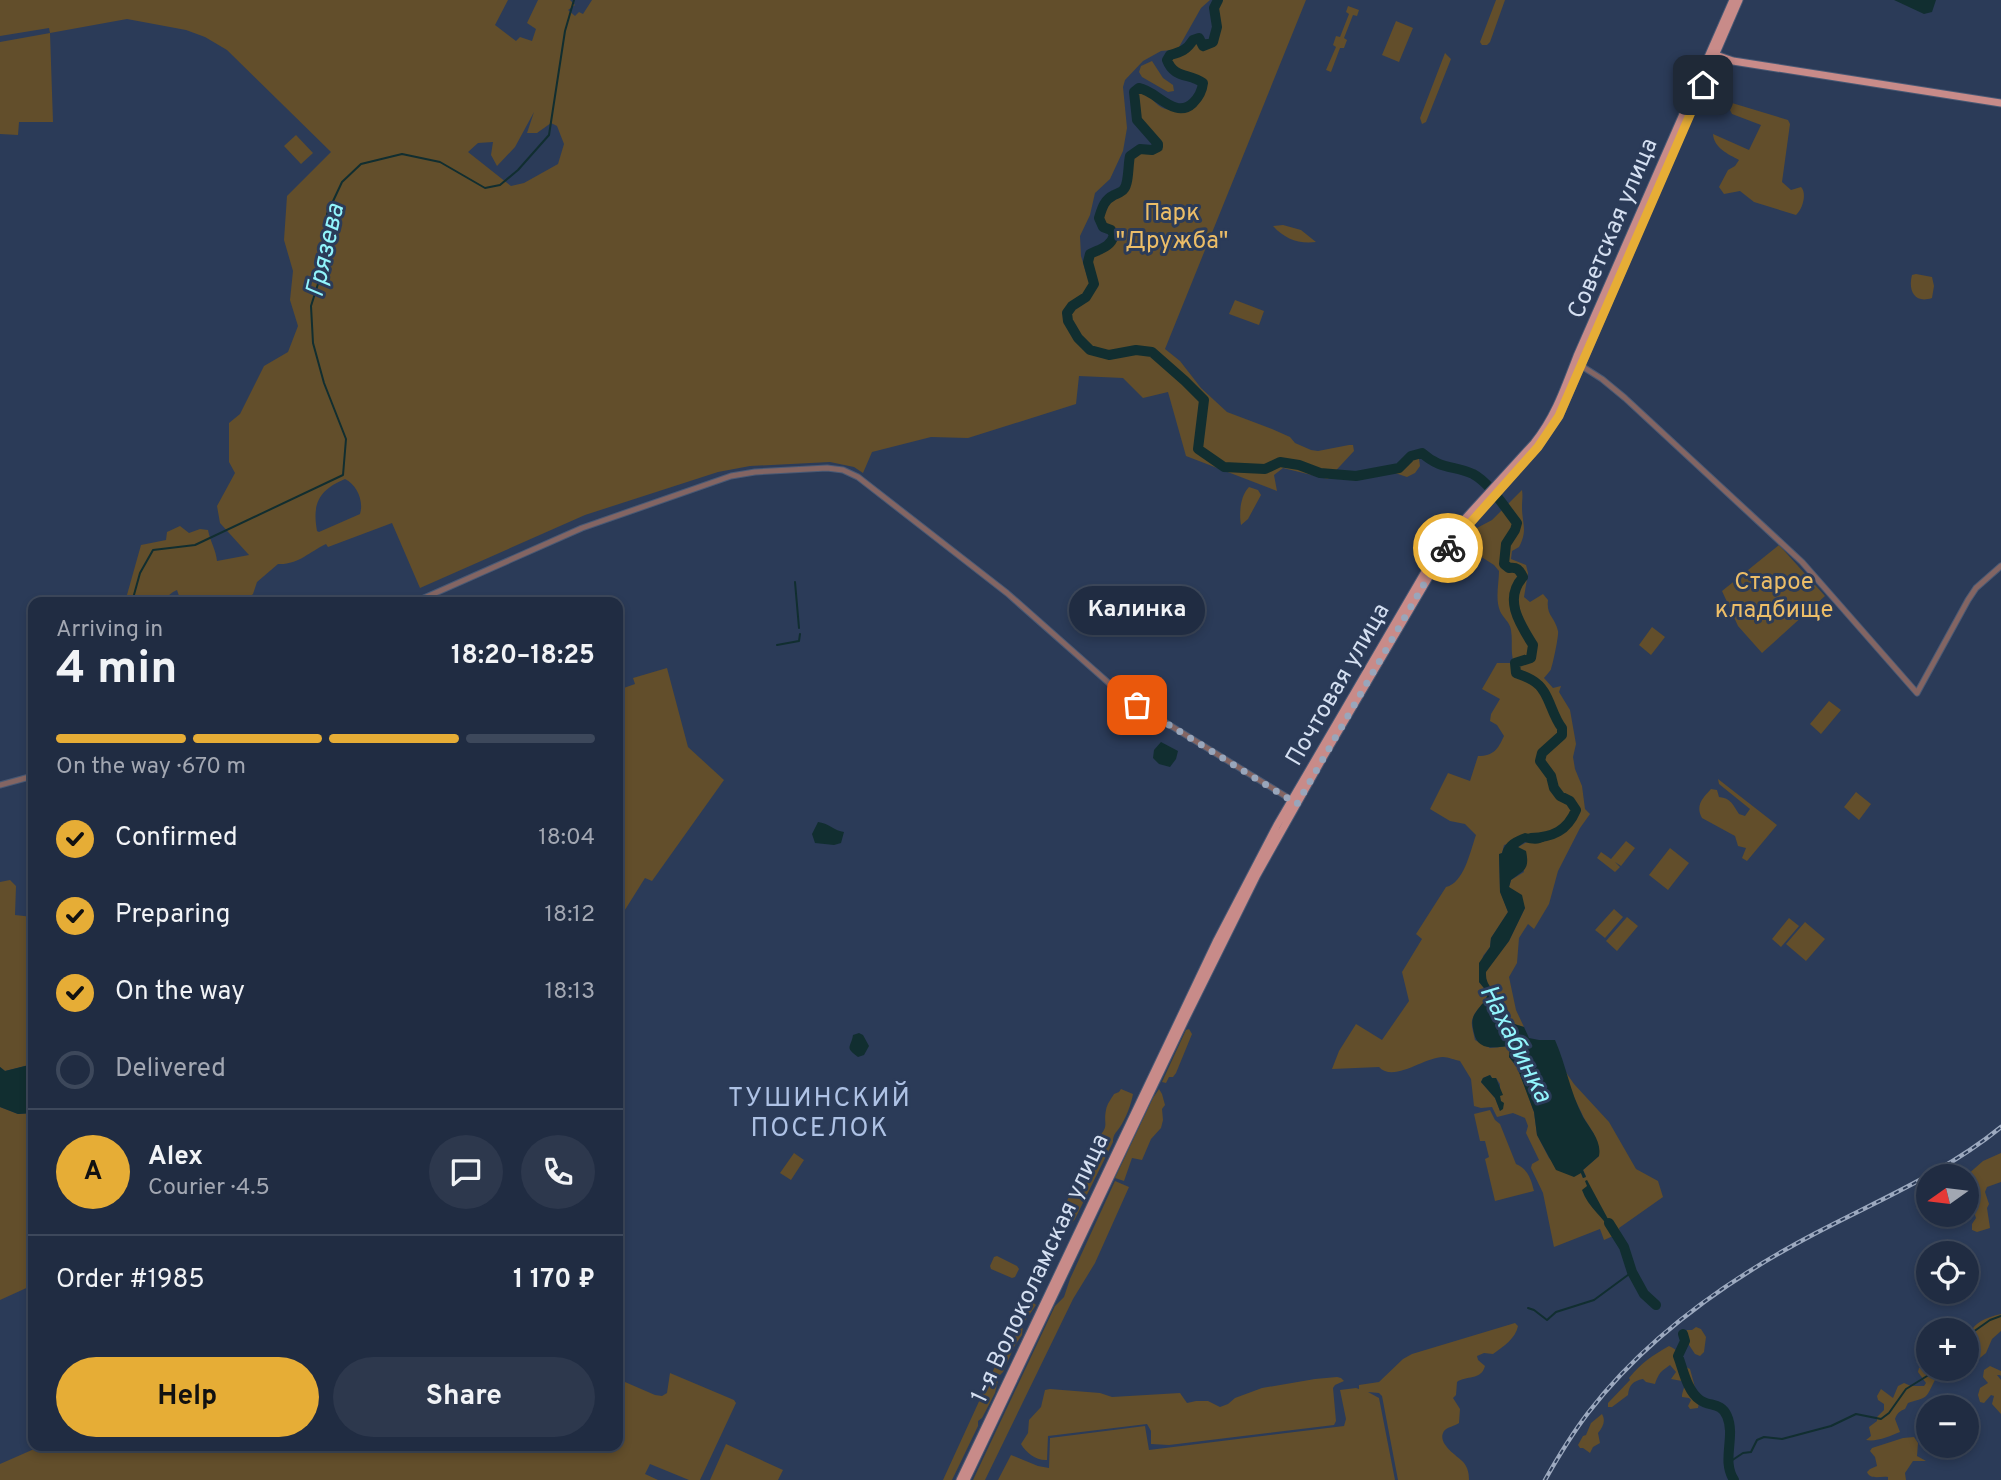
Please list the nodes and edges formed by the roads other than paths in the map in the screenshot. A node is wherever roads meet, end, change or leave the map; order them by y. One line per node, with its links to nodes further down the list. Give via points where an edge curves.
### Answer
1 (1733, 0): 3 (main road, Советская улица)
2 (1739, 0): 3 (main road, Советская улица)
3 (1713, 54): 4 (main road); 5 (main road, Советская улица); 6 (main road, Советская улица, via 1546,428)
4 (2001, 103)
5 (1580, 365): 6 (main road, Советская улица, via 1551,431); 7 (street, via 1625,398 1802,562 1917,693 1968,600)
6 (1502, 483): 11 (main road, Почтовая улица, via 1442,555)
7 (2001, 566)
8 (426, 597): 11 (street, via 592,525 716,481 742,474 843,470 1007,593 1119,692)
9 (28, 777): 10 (street)
10 (0, 785)
11 (1294, 802): 12 (main road, Почтовая улица, via 1217,940)
12 (1156, 1074): 13 (main road, 1-я Волоколамская улица); 14 (main road, 1-я Волоколамская улица)
13 (960, 1480)
14 (966, 1480)

